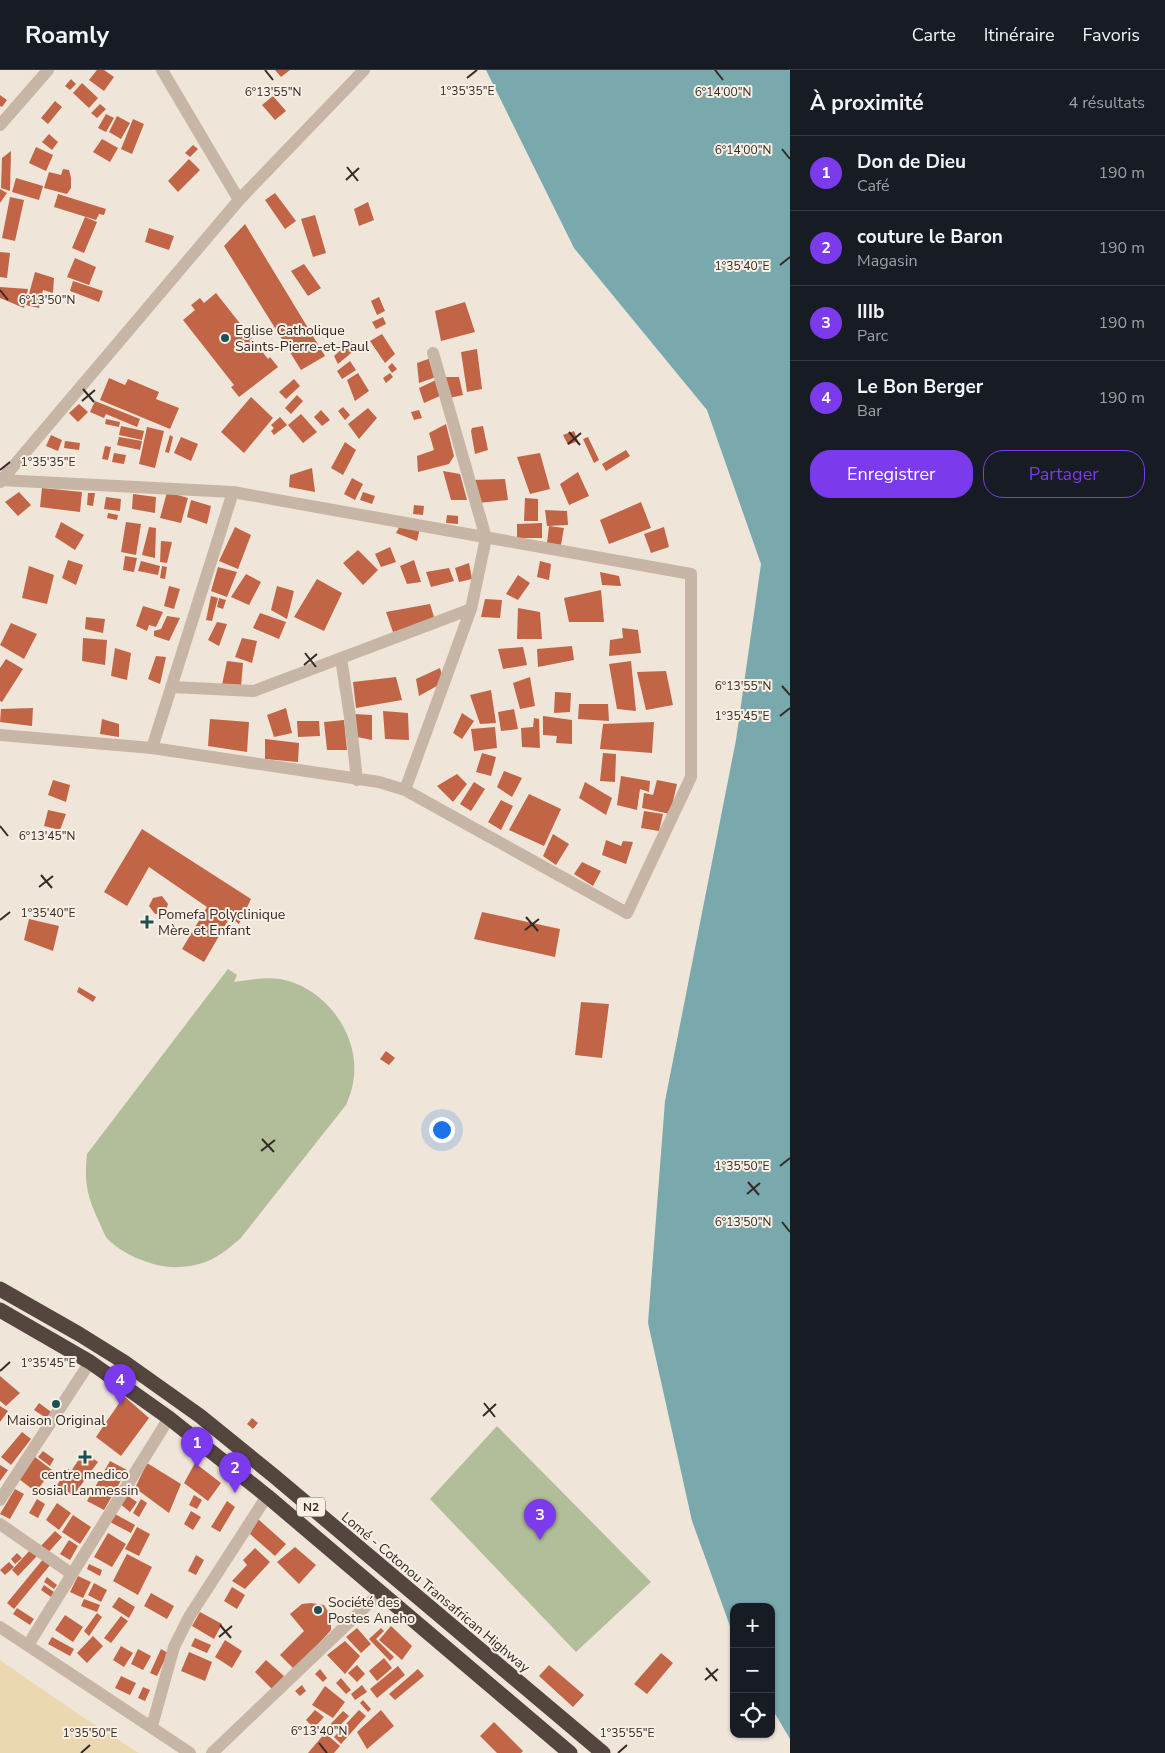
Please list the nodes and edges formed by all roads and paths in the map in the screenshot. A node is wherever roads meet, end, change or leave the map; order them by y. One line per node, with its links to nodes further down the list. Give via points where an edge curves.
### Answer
1 (48, 70): 4 (street)
2 (162, 70): 5 (street)
3 (364, 70): 5 (street)
4 (0, 125)
5 (239, 200): 7 (street)
6 (433, 353): 9 (street)
7 (1, 481): 8 (street)
8 (233, 492): 9 (street); 12 (street)
9 (486, 538): 10 (street); 16 (street, via 691,574 691,777 627,914)
10 (471, 609): 11 (street); 16 (street)
11 (341, 658): 12 (street, via 254,691); 15 (street)
12 (172, 686): 14 (street)
13 (0, 735): 14 (street)
14 (152, 748): 15 (street)
15 (356, 780): 16 (street, via 379,782)
16 (405, 790)
17 (0, 1289): 32 (highway, Lomé - Cotonou Transafrican Highway / N2, via 124,1362 200,1416)
18 (0, 1310): 19 (highway, N2)
19 (90, 1362): 20 (highway, N2); 22 (street)
20 (170, 1418): 21 (highway, N2); 24 (street)
21 (267, 1496): 25 (highway, N2); 28 (street, via 189,1617 174,1647)
22 (0, 1500)
23 (0, 1524): 24 (street)
24 (72, 1574): 27 (street)
25 (381, 1592): 30 (street); 31 (highway, N2)
26 (0, 1627): 27 (street)
27 (28, 1645): 28 (street)
28 (152, 1726): 29 (street)
29 (190, 1753)
30 (212, 1753)
31 (570, 1753)
32 (603, 1753)

